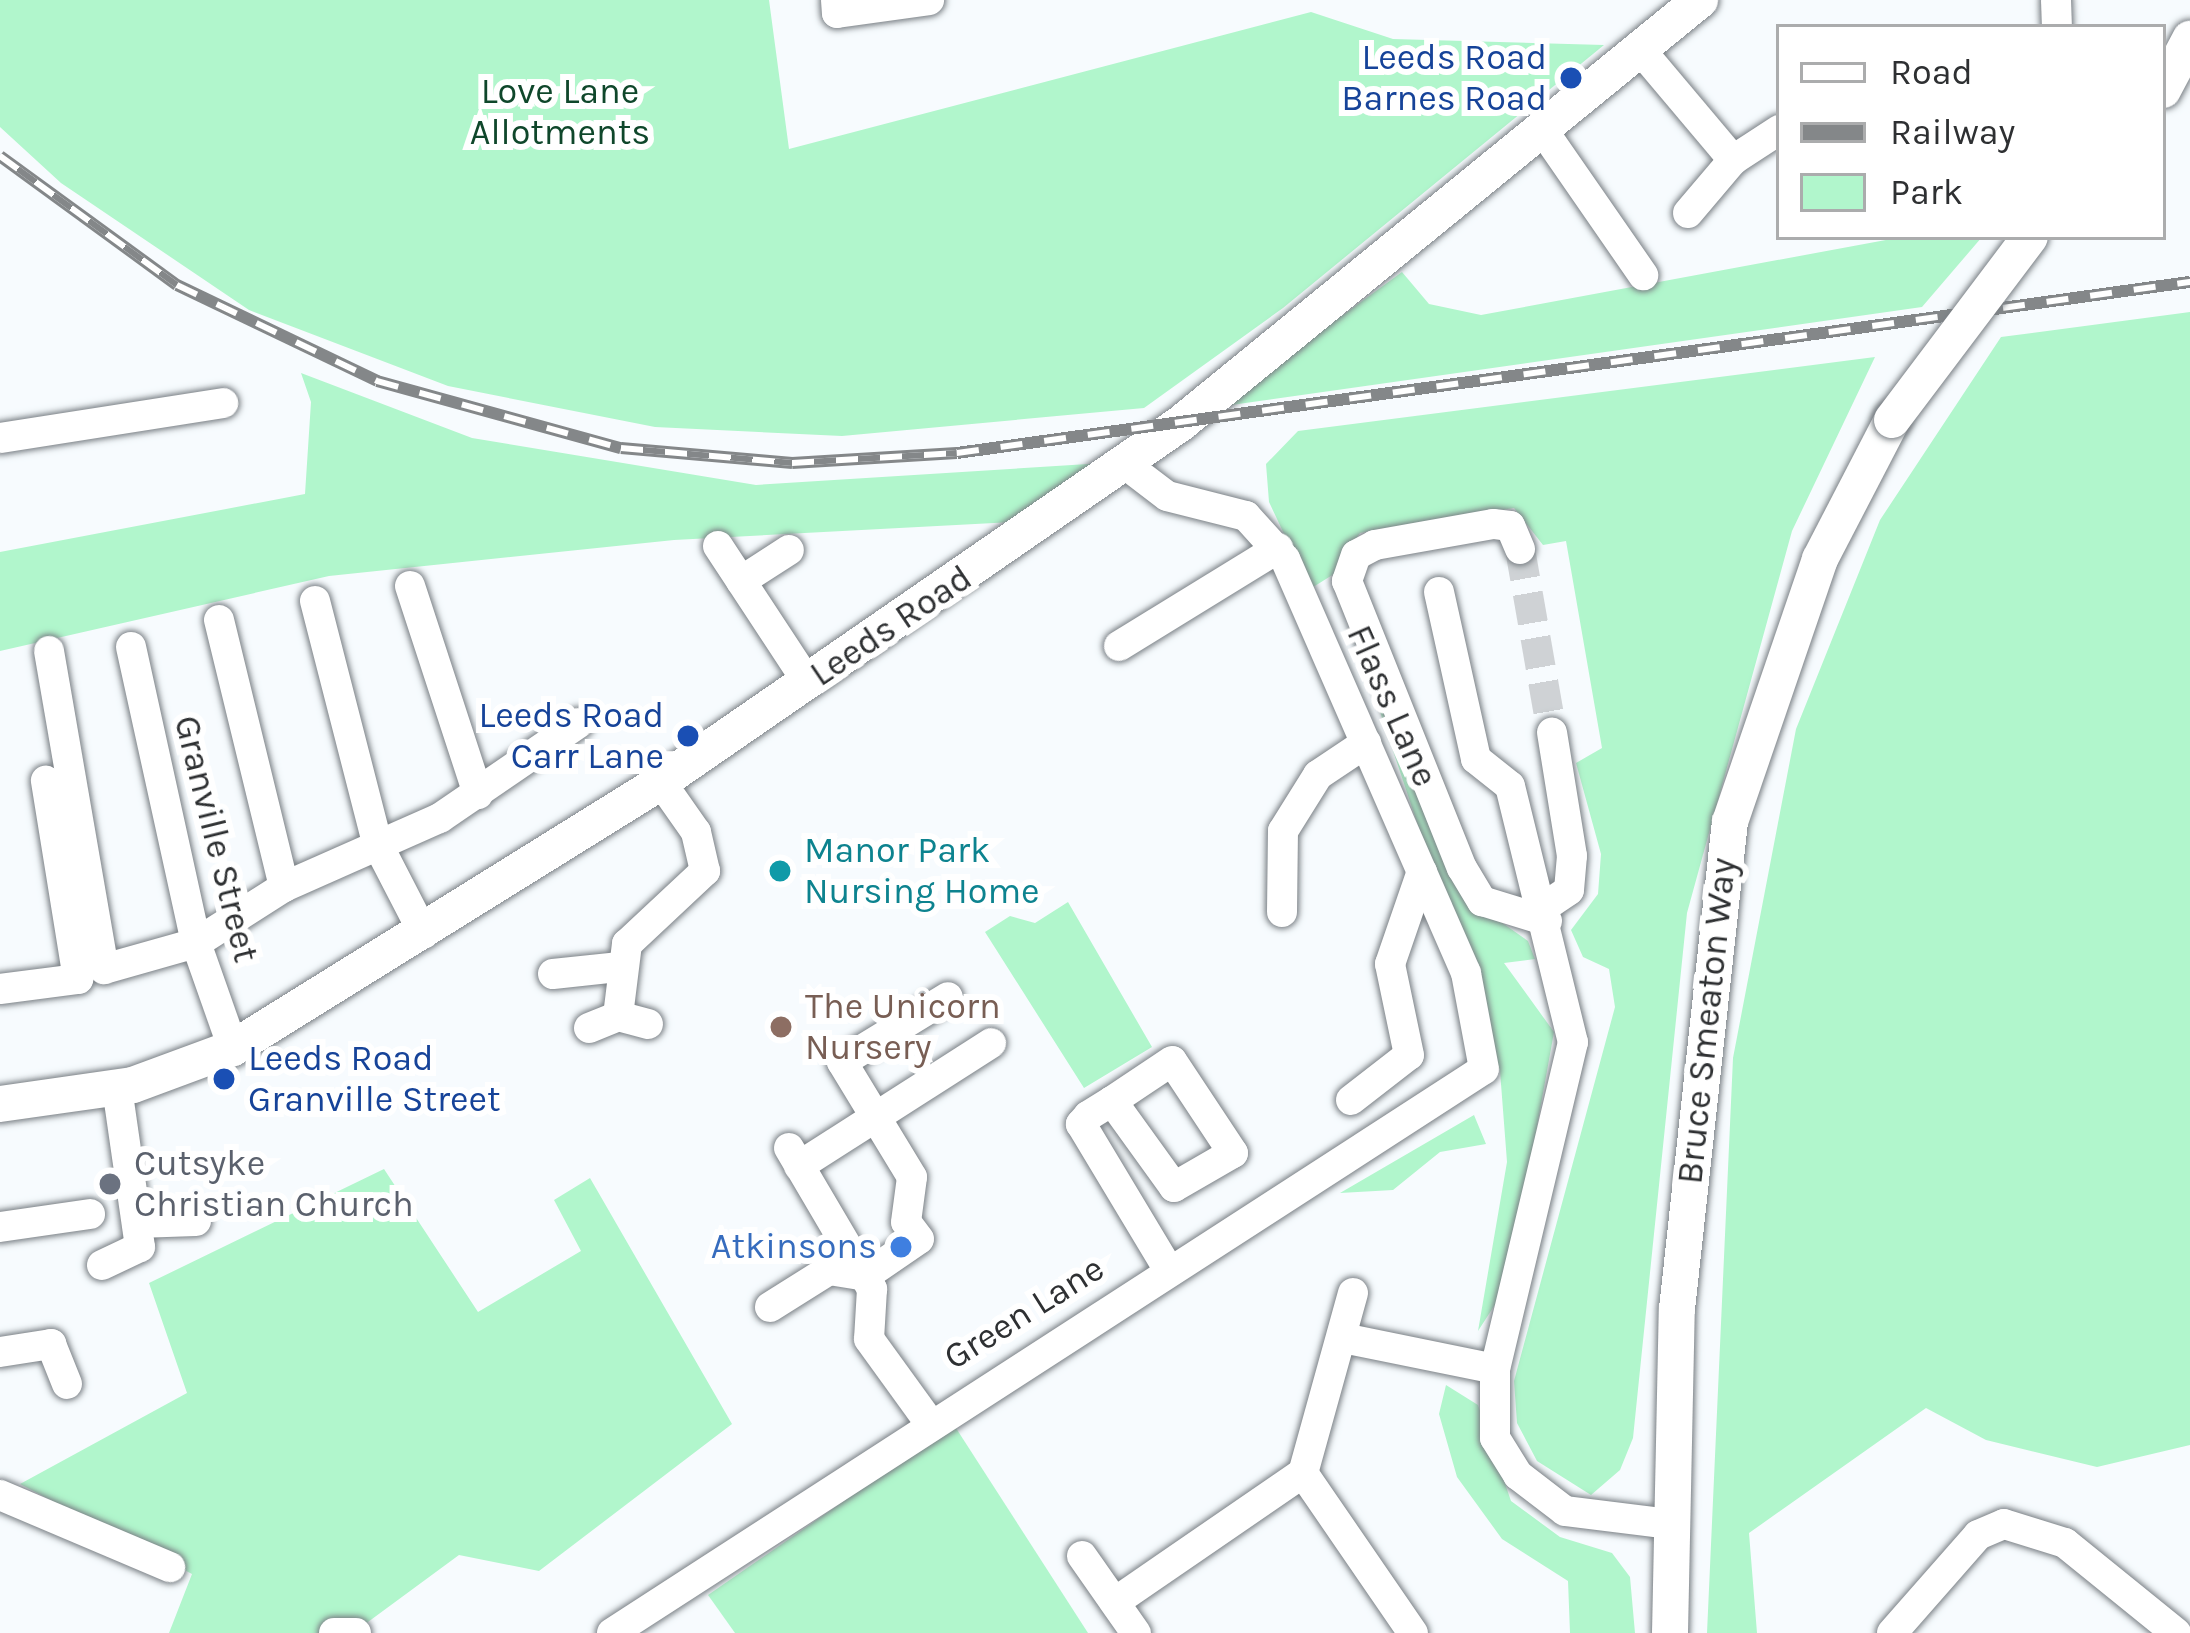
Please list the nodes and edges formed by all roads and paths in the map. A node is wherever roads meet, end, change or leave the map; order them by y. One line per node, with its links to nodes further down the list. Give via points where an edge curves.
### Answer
1 (836, 0): 2 (street, via 837,13)
2 (929, 0)
3 (1700, 0): 5 (main road, Leeds Road)
4 (2190, 39): 6 (main road)
5 (1638, 46): 7 (main road, Leeds Road); 9 (street)
6 (2166, 84)
7 (1542, 129): 12 (street); 15 (main road, Leeds Road)
8 (1776, 132): 9 (street)
9 (1732, 160): 10 (street)
10 (1688, 213)
11 (2028, 240): 71 (main road, Bruce Smeaton Way, bridge, via 1892,419 1820,559 1730,822 1705,980)
12 (1643, 275)
13 (223, 403): 14 (street)
14 (0, 438)
15 (1124, 464): 17 (street, Flass Lane, via 1167,496 1246,516); 28 (main road, Leeds Road)
16 (718, 546): 20 (street)
17 (1278, 548): 25 (street); 31 (street, Flass Lane)
18 (1520, 549): 39 (street, via 1510,526 1493,524 1376,545 1356,555 1347,581 1462,868 1483,901)
19 (789, 550): 20 (street)
20 (741, 581): 28 (street)
21 (410, 586): 34 (street)
22 (1438, 592): 39 (street, via 1476,759 1510,786)
23 (316, 601): 35 (street)
24 (219, 620): 37 (street)
25 (1119, 646)
26 (131, 647): 41 (street, Granville Street)
27 (49, 651): 41 (street, via 104,969)
28 (808, 683): 33 (main road, Leeds Road)
29 (579, 723): 34 (street)
30 (1552, 733): 39 (street, via 1571,856 1569,890)
31 (1366, 743): 36 (street, Flass Lane); 38 (street, via 1318,775 1283,830)
32 (46, 781): 44 (street, via 78,979)
33 (661, 782): 40 (main road, Leeds Road); 42 (street, via 696,832 705,871 627,944)
34 (478, 794): 35 (street)
35 (377, 844): 37 (street); 40 (street)
36 (1422, 871): 49 (street, Flass Lane, via 1466,973); 51 (street, via 1390,964 1409,1055)
37 (284, 887): 41 (street)
38 (1282, 911)
39 (1549, 926): 66 (street, via 1572,1079)
40 (424, 934): 48 (main road, Leeds Road)
41 (196, 943): 48 (street, Granville Street)
42 (619, 967): 43 (street); 46 (street)
43 (553, 974)
44 (0, 989)
45 (948, 997): 54 (street, via 842,1062)
46 (618, 1023)
47 (991, 1043): 54 (street)
48 (233, 1048): 50 (main road, Leeds Road)
49 (1484, 1069): 60 (street, Green Lane)
50 (117, 1088): 53 (main road, Leeds Road); 57 (street)
51 (1351, 1100)
52 (1112, 1101): 60 (street, via 1078,1134)
53 (0, 1104)
54 (875, 1117): 61 (street, via 912,1177 906,1222 919,1239); 61 (street, via 794,1157)
55 (90, 1214): 58 (street)
56 (196, 1221): 57 (street)
57 (137, 1223): 59 (street, via 137,1255)
58 (0, 1227)
59 (102, 1264)
60 (1168, 1269): 68 (street, Green Lane)
61 (865, 1276): 63 (street, via 829,1270); 68 (street, via 869,1339)
62 (1353, 1293): 64 (street)
63 (770, 1307)
64 (1343, 1338): 66 (street); 69 (street)
65 (0, 1352): 67 (street, via 52,1344)
66 (1495, 1369): 71 (street, via 1496,1438 1537,1493 1564,1511)
67 (68, 1384)
68 (927, 1419): 77 (street, Green Lane)
69 (1303, 1473): 74 (street); 79 (street)
70 (0, 1495): 73 (street)
71 (1670, 1524): 80 (main road, Bruce Smeaton Way)
72 (1082, 1556): 74 (street)
73 (170, 1567)
74 (1115, 1602): 78 (street)
75 (334, 1633): 76 (street)
76 (356, 1633)
77 (612, 1633)
78 (1136, 1633)
79 (1413, 1633)
80 (1670, 1633)
81 (1892, 1633): 82 (street, via 1978,1535 2004,1524 2065,1543)
82 (2176, 1633)

